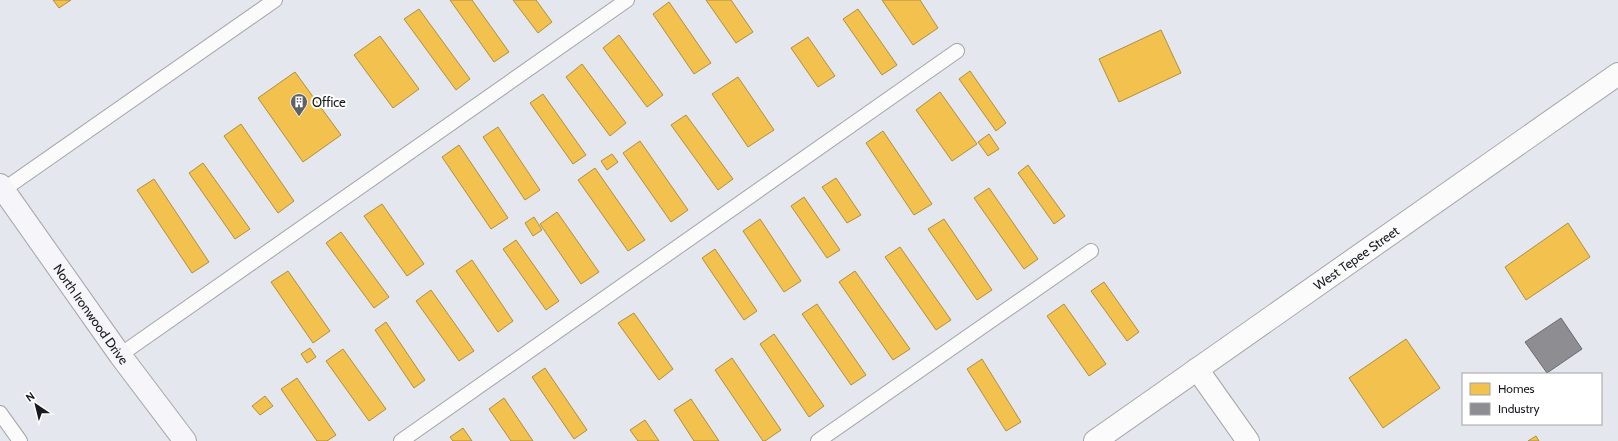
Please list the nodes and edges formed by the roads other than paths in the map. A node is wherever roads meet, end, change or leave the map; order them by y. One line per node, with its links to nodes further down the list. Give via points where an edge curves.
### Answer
1 (275, 0): 5 (lane)
2 (627, 0): 7 (lane)
3 (957, 51): 12 (lane)
4 (1618, 74): 8 (street, West Tepee Street)
5 (2, 187): 7 (street, North Ironwood Drive)
6 (1091, 251): 13 (lane)
7 (120, 355): 11 (street, North Ironwood Drive)
8 (1198, 369): 14 (street, West Tepee Street); 15 (street)
9 (0, 413): 10 (lane)
10 (20, 441)
11 (185, 441)
12 (401, 441)
13 (818, 441)
14 (1095, 441)
15 (1248, 441)

